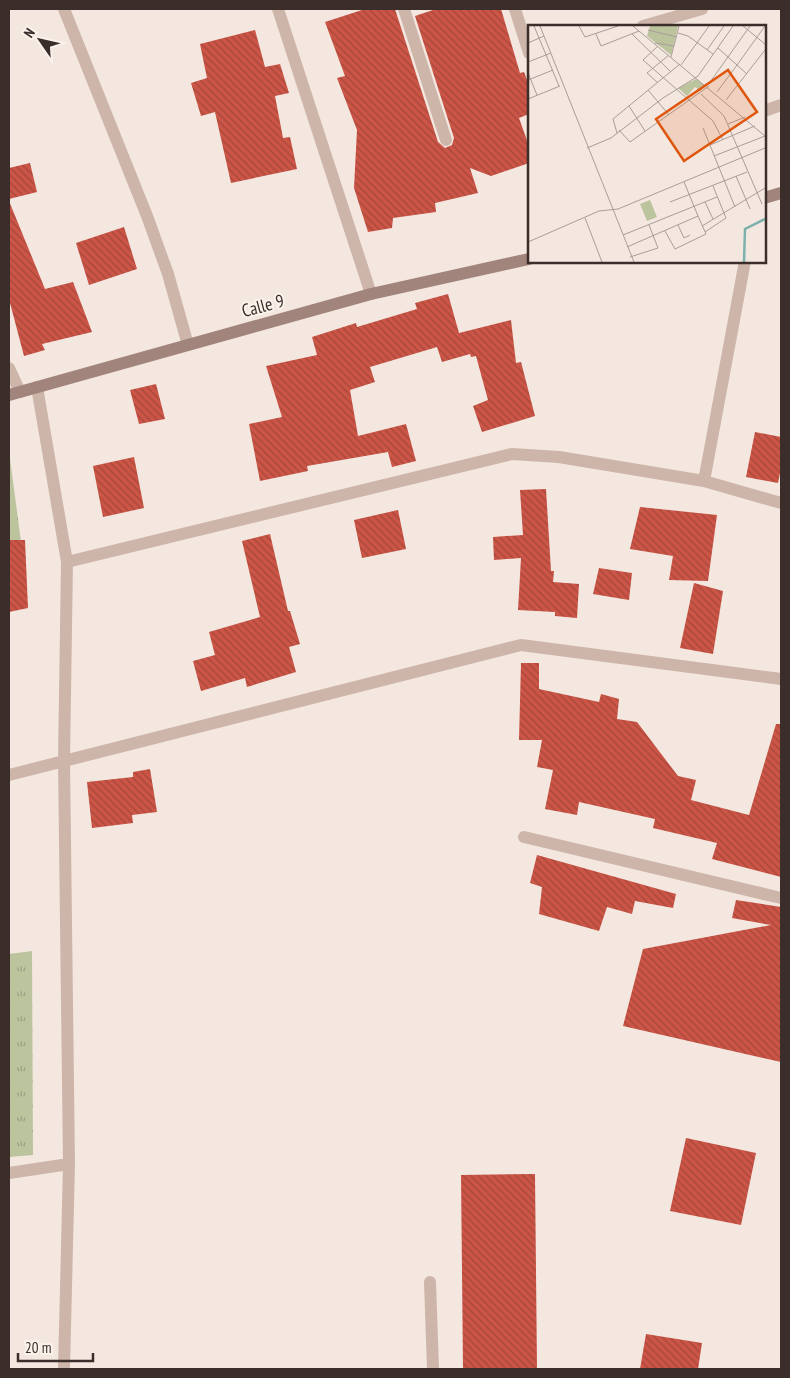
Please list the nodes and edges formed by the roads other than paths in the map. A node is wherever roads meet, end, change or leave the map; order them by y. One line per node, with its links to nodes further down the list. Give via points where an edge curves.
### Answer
1 (64, 9): 16 (street, via 147,216)
2 (278, 9): 15 (street)
3 (404, 9): 10 (street)
4 (515, 9): 7 (street)
5 (702, 9): 6 (street)
6 (646, 25)
7 (528, 50)
8 (781, 105): 9 (street)
9 (765, 111)
10 (446, 140)
11 (781, 193): 12 (street)
12 (765, 198)
13 (528, 260): 15 (street, Calle 9)
14 (745, 262): 20 (street)
15 (370, 294): 16 (street, Calle 9)
16 (188, 345): 18 (street, Calle 9)
17 (9, 368): 19 (street)
18 (37, 387): 19 (street, Calle 9); 22 (street)
19 (14, 393)
20 (704, 481): 21 (street); 22 (street, via 559,457 512,454)
21 (781, 503)
22 (67, 562): 24 (street)
23 (781, 678): 24 (street, via 521,645)
24 (64, 760): 25 (street); 28 (street)
25 (9, 775)
26 (524, 837): 27 (street)
27 (781, 898)
28 (69, 1164): 29 (street); 31 (street)
29 (9, 1173)
30 (430, 1282): 32 (street)
31 (64, 1369)
32 (433, 1369)

